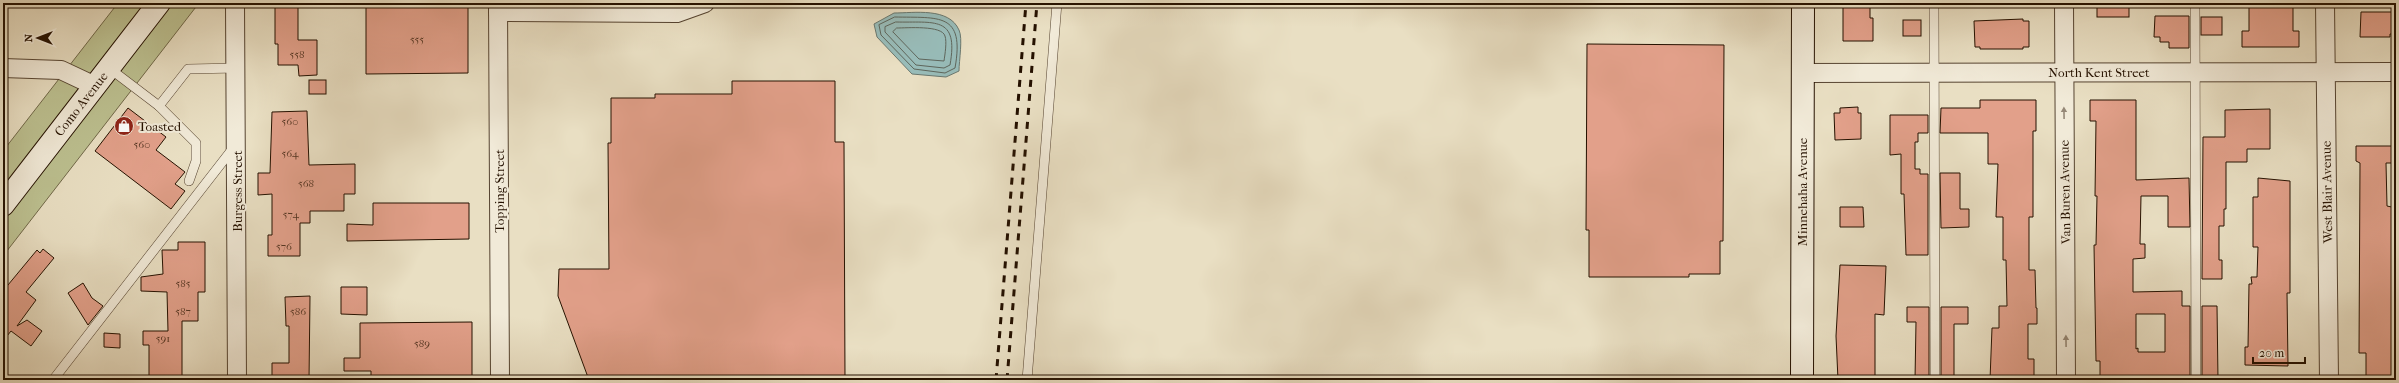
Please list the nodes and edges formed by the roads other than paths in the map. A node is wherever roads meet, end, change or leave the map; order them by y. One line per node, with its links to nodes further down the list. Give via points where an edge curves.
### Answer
1 (159, 3): 12 (main road, Como Avenue)
2 (235, 3): 13 (street, Burgess Street)
3 (705, 3): 10 (street, via 676,13)
4 (1057, 3): 28 (lane)
5 (1803, 3): 16 (main road, Minnehaha Avenue)
6 (1934, 3): 19 (lane)
7 (2064, 3): 14 (street, Van Buren Avenue)
8 (2195, 3): 17 (lane)
9 (2325, 3): 18 (street, West Blair Avenue)
10 (498, 7): 27 (street, Topping Street)
11 (3, 68): 20 (street, via 62,70)
12 (109, 68): 20 (main road, Como Avenue); 21 (lane)
13 (237, 68): 21 (lane, via 188,70); 22 (street, Burgess Street)
14 (2064, 72): 17 (street, North Kent Street); 19 (street, North Kent Street); 31 (street, Van Buren Avenue, one-way to 14)
15 (2396, 72): 18 (street, North Kent Street)
16 (1803, 73): 19 (street, North Kent Street); 29 (main road, Minnehaha Avenue)
17 (2195, 73): 18 (street, North Kent Street); 32 (lane)
18 (2326, 73): 33 (street, West Blair Avenue)
19 (1935, 74): 30 (lane)
20 (95, 86): 24 (main road, Como Avenue)
21 (159, 106): 23 (lane, via 196,144 196,161)
22 (237, 142): 25 (lane); 26 (street, Burgess Street)
23 (189, 181)
24 (3, 205)
25 (53, 380)
26 (236, 380)
27 (500, 380)
28 (1027, 380)
29 (1802, 380)
30 (1935, 380)
31 (2066, 380)
32 (2196, 380)
33 (2329, 380)

